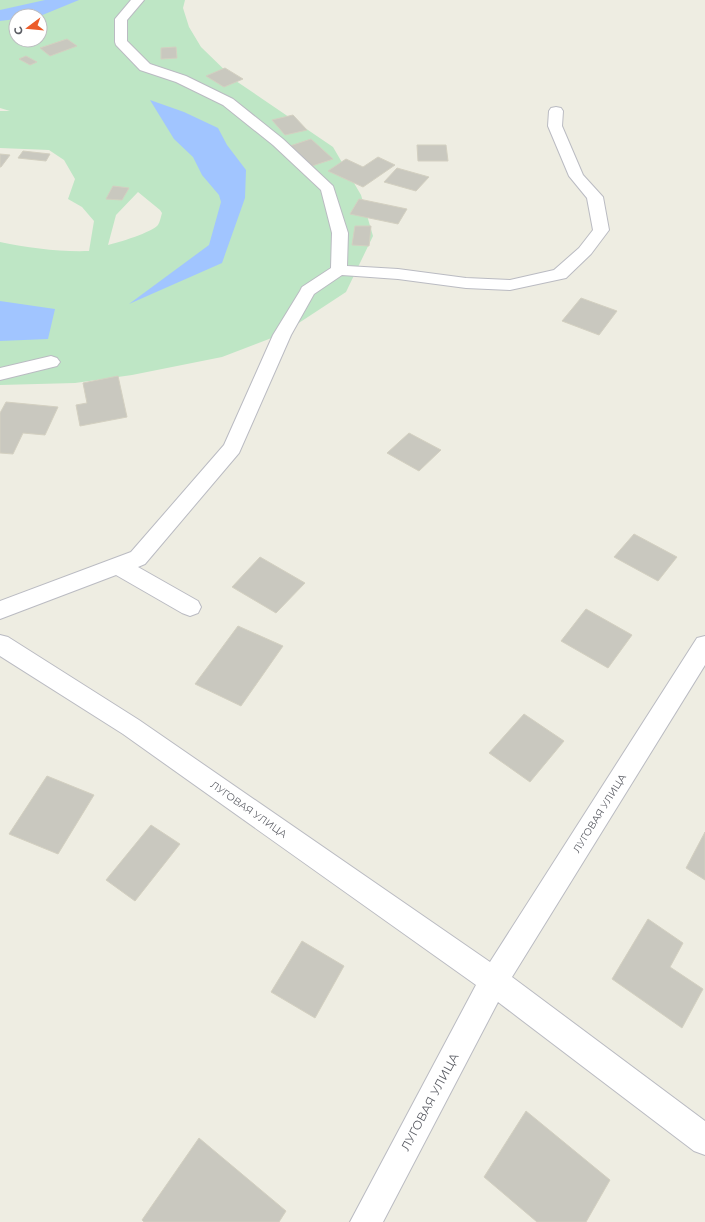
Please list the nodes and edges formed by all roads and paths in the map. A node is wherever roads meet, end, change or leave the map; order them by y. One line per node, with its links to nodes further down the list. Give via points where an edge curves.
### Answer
1 (138, 0): 3 (street, via 121,19 121,42 145,67 181,79 228,102 278,142 328,189 340,233)
2 (556, 111): 3 (street, via 555,126 576,176 595,197 601,230 585,251 560,274 510,285)
3 (339, 270): 6 (street, via 308,291 282,335 232,448 138,558)
4 (51, 362): 5 (street)
5 (0, 374)
6 (118, 566): 7 (street); 8 (street)
7 (190, 607)
8 (0, 610)
9 (0, 644): 11 (street, ЛУГОВАЯ УЛИЦА, via 131,727)
10 (705, 645): 11 (street, ЛУГОВАЯ УЛИЦА)
11 (494, 981): 12 (street, ЛУГОВАЯ УЛИЦА); 13 (street, ЛУГОВАЯ УЛИЦА)
12 (705, 1140)
13 (366, 1222)

